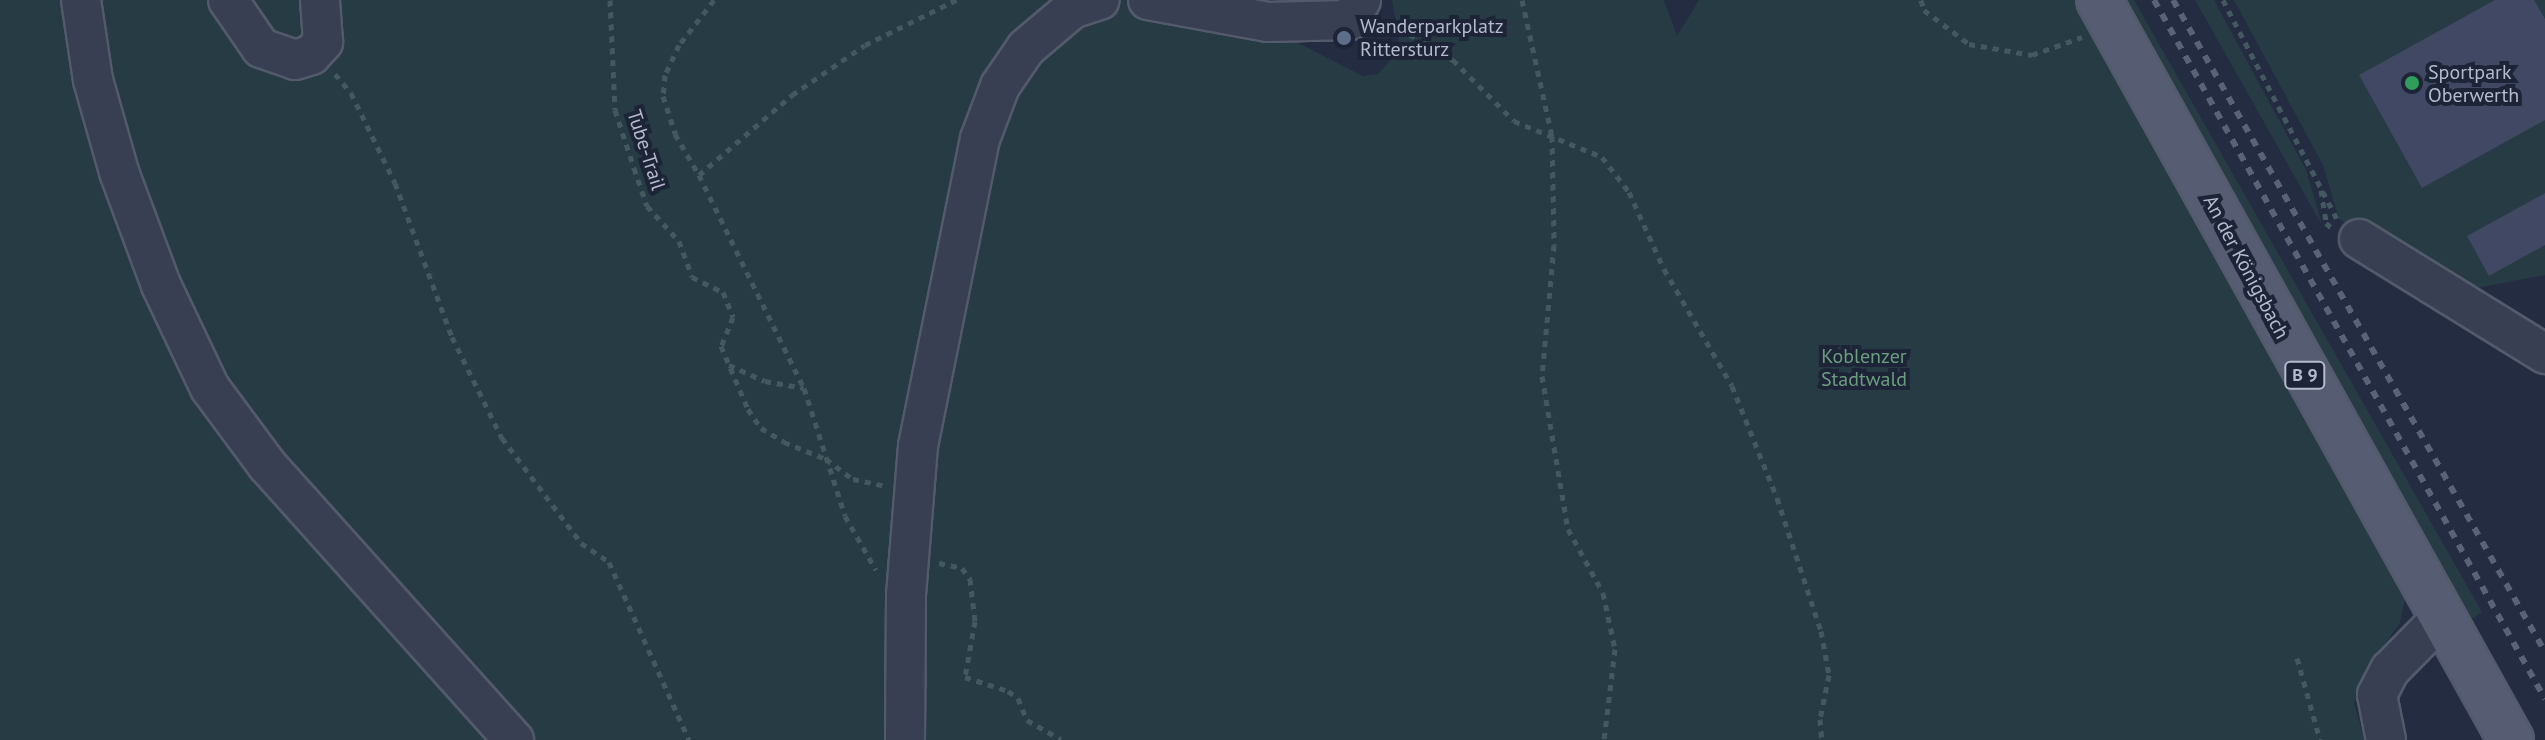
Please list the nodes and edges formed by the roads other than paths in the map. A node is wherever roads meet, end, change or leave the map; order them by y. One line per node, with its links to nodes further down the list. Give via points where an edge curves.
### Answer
1 (81, 0): 11 (street, via 93,80 119,172 161,285 210,388 267,465)
2 (228, 0): 3 (street, via 248,35 272,56 295,60 316,52 324,36)
3 (320, 0)
4 (1100, 0): 12 (street, via 1072,9 1041,32 1012,67 987,114 933,354 912,496)
5 (1148, 0): 6 (street, via 1268,22 1350,20)
6 (1361, 0)
7 (2105, 11): 10 (main road, An der Königsbach / B 9)
8 (2359, 239): 9 (street)
9 (2545, 354)
10 (2442, 617): 13 (street, via 2390,670 2377,695); 14 (main road, An der Königsbach / B 9)
11 (514, 740)
12 (905, 740)
13 (2386, 740)
14 (2511, 740)

